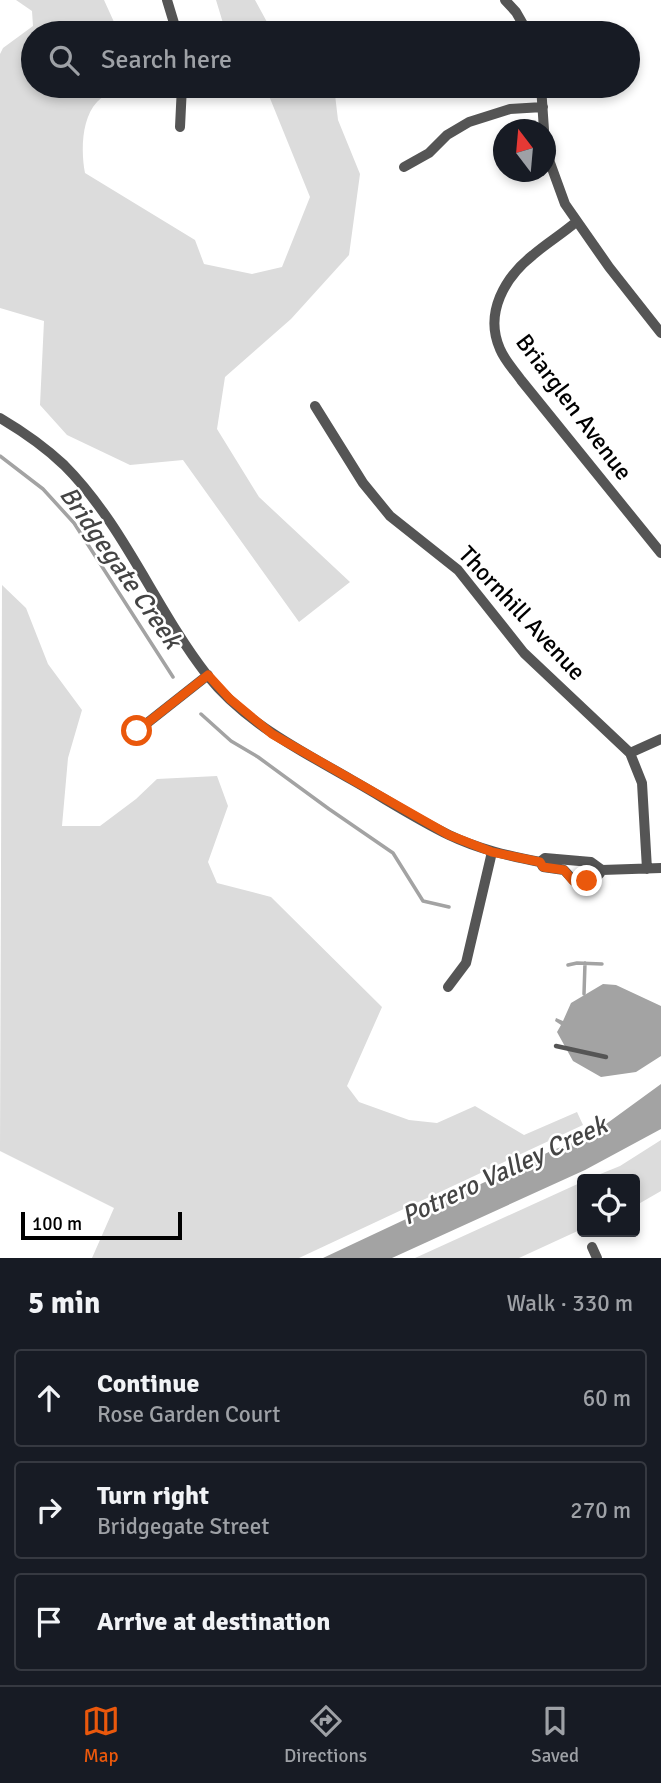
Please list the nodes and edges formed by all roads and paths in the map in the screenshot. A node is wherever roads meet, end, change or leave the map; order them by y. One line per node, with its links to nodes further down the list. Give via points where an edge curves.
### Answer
1 (167, 0): 3 (street)
2 (505, 0): 4 (street)
3 (173, 21)
4 (521, 21)
5 (181, 98): 9 (street)
6 (542, 98): 7 (street)
7 (543, 107): 8 (street); 10 (street, via 510,109 468,122)
8 (544, 119)
9 (180, 127)
10 (404, 167)
11 (556, 182): 12 (street)
12 (576, 222): 13 (street); 16 (street, Briarglen Avenue, via 532,255 506,284 497,303 496,336 521,380)
13 (661, 334)
14 (315, 406): 20 (street, Thornhill Avenue, via 363,483 390,516 457,570 524,653)
15 (0, 418): 17 (street, via 63,465 94,501)
16 (661, 553)
17 (208, 675): 18 (street); 21 (street, via 272,734 449,835)
18 (137, 731)
19 (661, 739): 20 (street)
20 (630, 753): 25 (street, Thornhill Avenue, via 642,783)
21 (492, 852): 22 (street, via 540,862 545,858); 26 (street, via 466,963)
22 (567, 866): 24 (street, via 591,862); 24 (street, via 573,881 580,882)
23 (661, 869): 25 (street)
24 (601, 870): 25 (street)
25 (647, 870)
26 (448, 987)
27 (556, 1046): 28 (lane)
28 (606, 1057)
29 (592, 1247): 30 (street)
30 (597, 1258)

